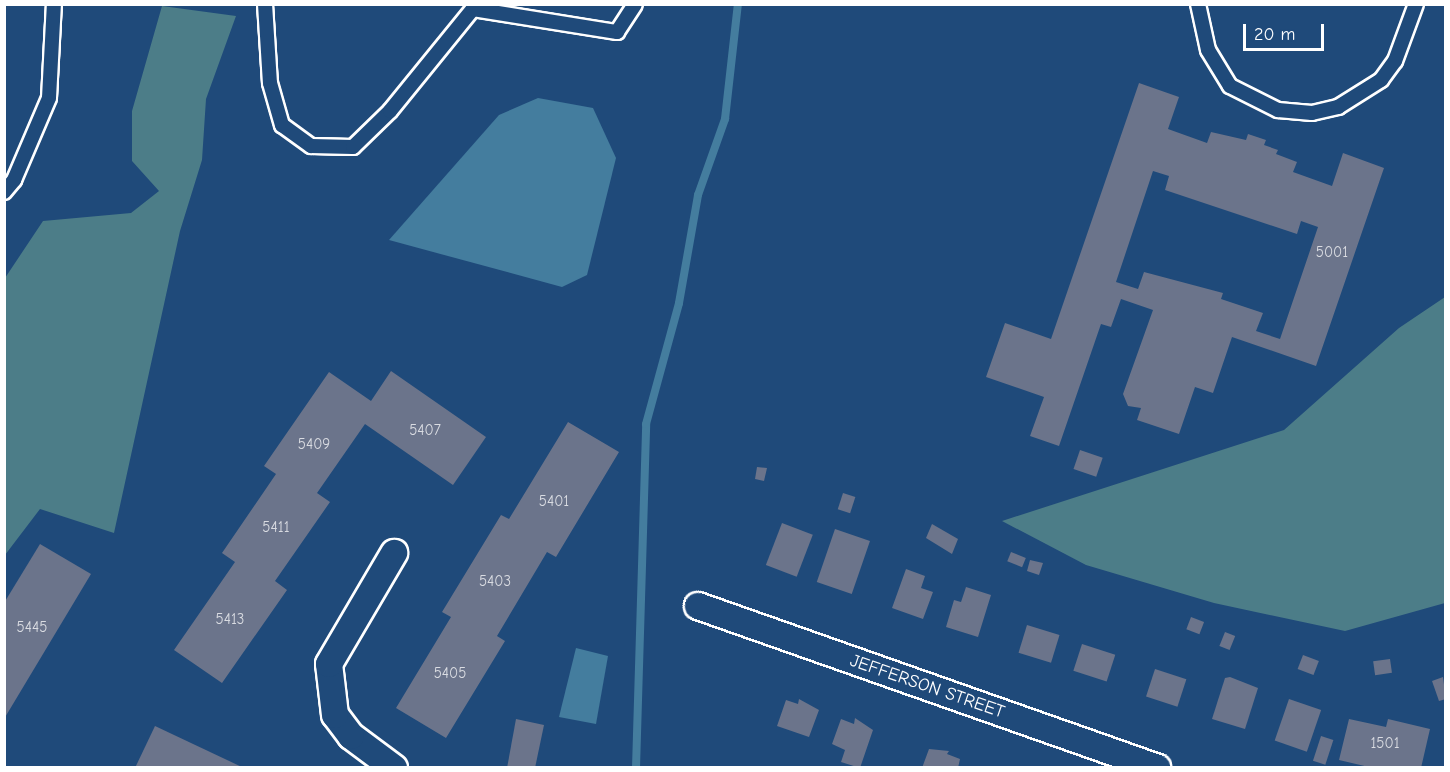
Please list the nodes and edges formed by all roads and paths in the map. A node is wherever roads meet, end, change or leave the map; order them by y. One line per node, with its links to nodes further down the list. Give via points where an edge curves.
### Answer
1 (54, 4): 7 (lane, via 50,98 14,180)
2 (265, 4): 6 (lane, via 270,83 282,125 311,146 354,147 390,111)
3 (635, 4): 6 (lane, via 617,32)
4 (1198, 4): 5 (lane, via 1208,50 1230,86 1278,110 1312,113 1338,107 1381,80 1395,61)
5 (1416, 4)
6 (475, 7)
7 (4, 192)
8 (394, 553): 10 (street, via 329,664 335,715 363,747)
9 (698, 606): 11 (street, JEFFERSON STREET)
10 (394, 768)
11 (1157, 768)

